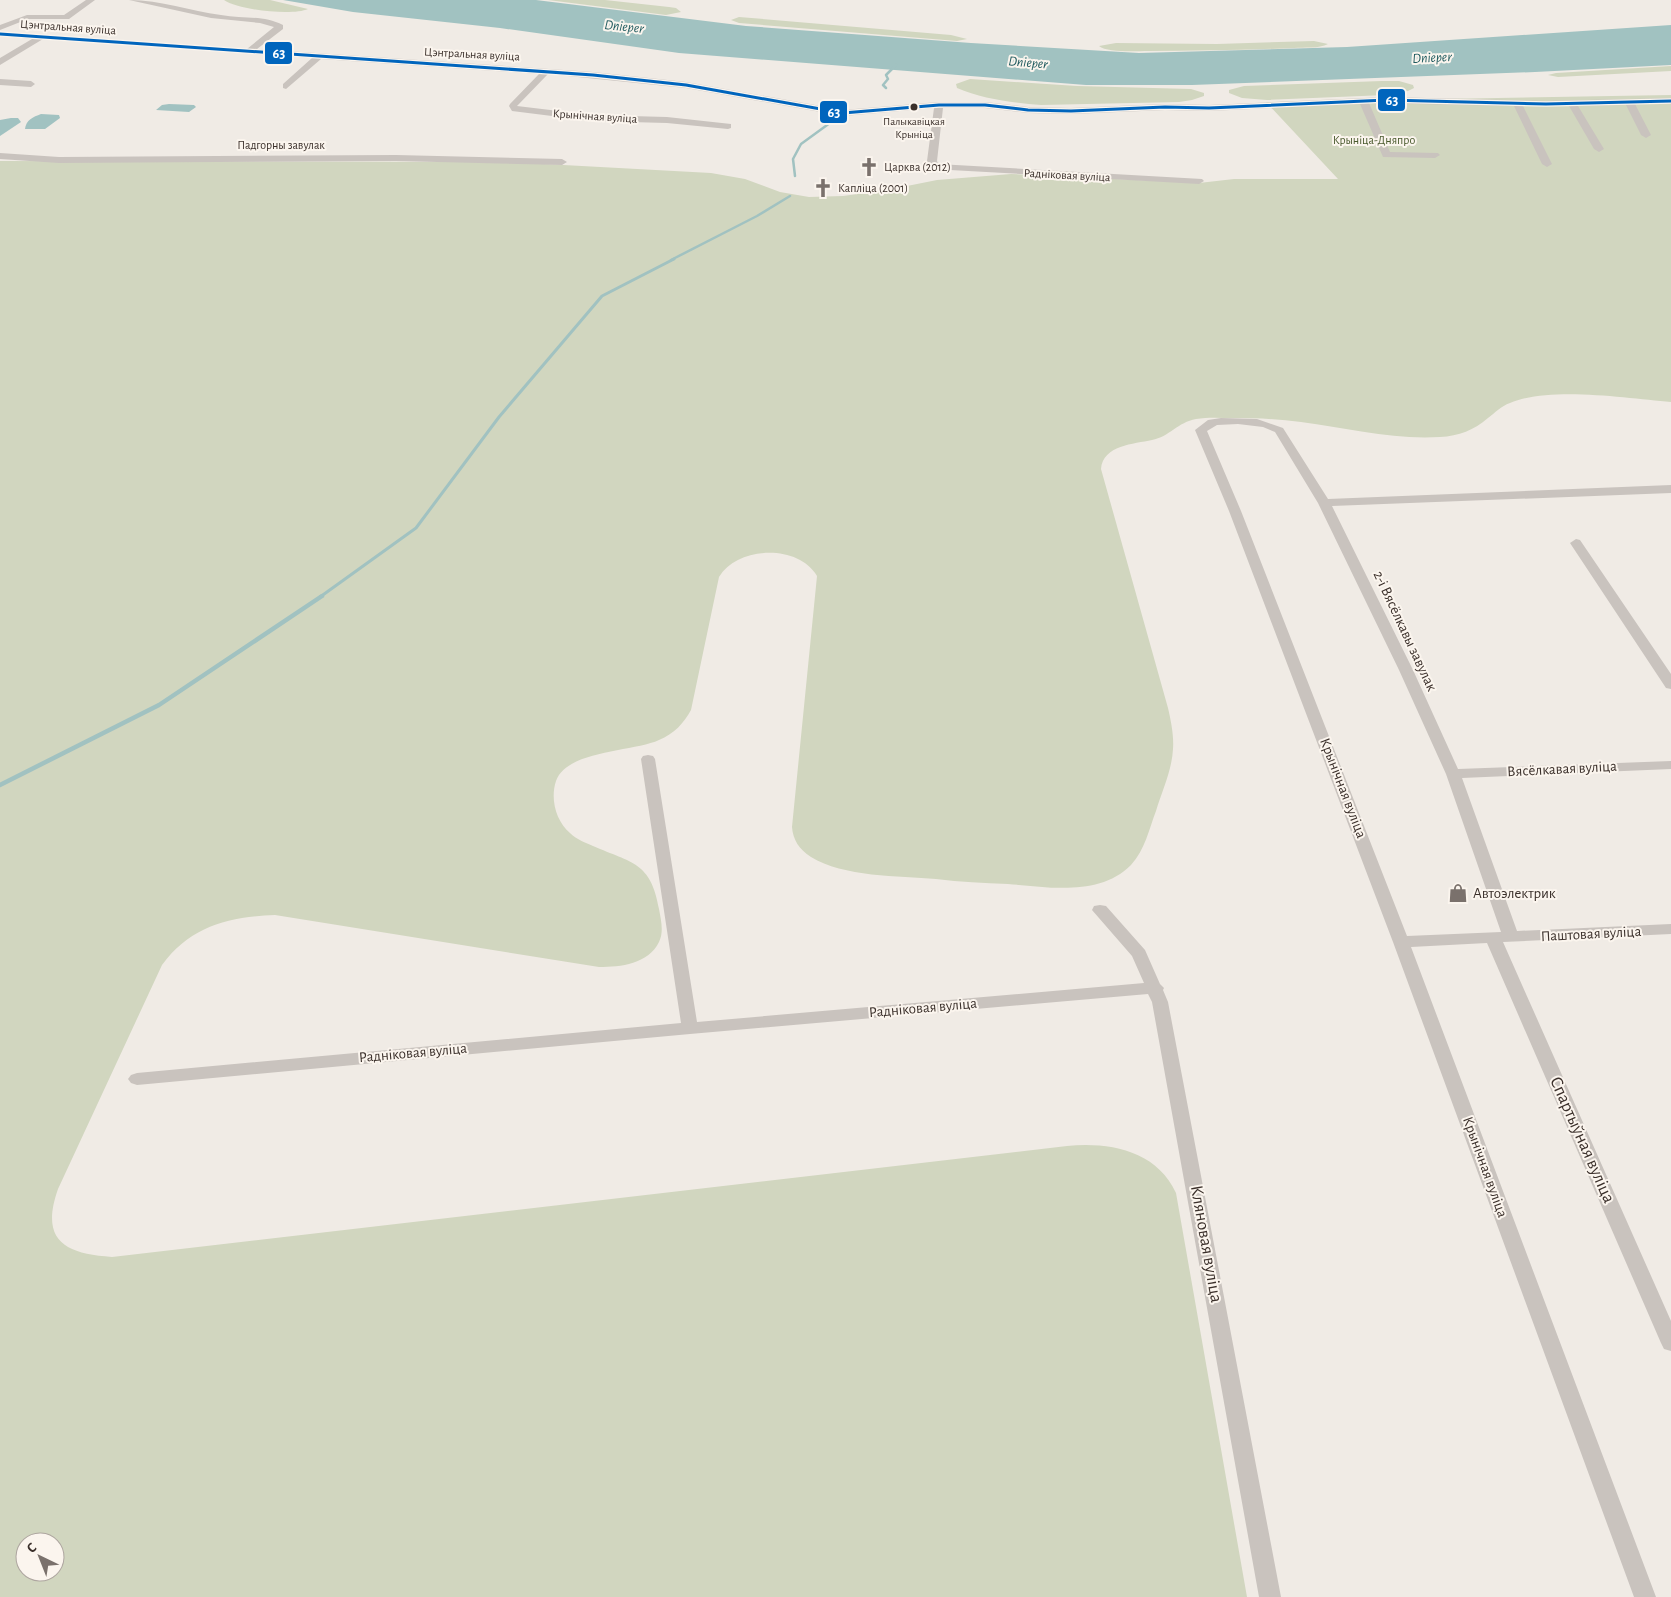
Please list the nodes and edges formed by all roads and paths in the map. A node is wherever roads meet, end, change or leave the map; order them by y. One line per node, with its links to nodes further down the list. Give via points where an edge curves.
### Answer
1 (91, 0): 3 (street, via 66,17 27,18)
2 (133, 0): 6 (street, via 166,4 223,18 270,22 280,27)
3 (0, 28)
4 (0, 34): 5 (street, Цэнтральная вуліца)
5 (41, 37): 6 (street, Цэнтральная вуліца); 8 (street)
6 (248, 52): 7 (street, Цэнтральная вуліца)
7 (318, 57): 9 (street, Цэнтральная вуліца); 12 (street)
8 (0, 62)
9 (547, 71): 16 (street, Цэнтральная вуліца, via 686,85 838,112); 19 (street, Крынічная вуліца, via 513,106 515,109 592,118)
10 (0, 82): 11 (street)
11 (31, 84)
12 (286, 86)
13 (1363, 101): 16 (street, via 1071,111); 17 (street); 22 (street, via 1376,125 1386,155)
14 (1671, 101): 15 (street)
15 (1629, 102): 18 (street); 20 (street)
16 (939, 104): 26 (street, Радніковая вуліца, via 932,161 935,167)
17 (1518, 104): 18 (street); 25 (street)
18 (1572, 104): 21 (street)
19 (728, 126)
20 (1646, 135)
21 (1599, 149)
22 (1435, 155)
23 (0, 156): 24 (street, Падгорны завулак, via 59,160 396,158)
24 (562, 162)
25 (1547, 164)
26 (1199, 181)
27 (1671, 488): 28 (street)
28 (1324, 503): 33 (street, 2-і Вясёлкавы завулак); 38 (street, Крынічная вуліца, via 1274,426 1216,422 1201,430)
29 (1576, 543): 30 (street)
30 (1671, 684)
31 (648, 759): 40 (street)
32 (1671, 765): 33 (street, Вясёлкавая вуліца)
33 (1453, 774): 36 (street)
34 (1100, 910): 39 (street, Кляновая вуліца, via 1139,954)
35 (1671, 929): 36 (street, Паштовая вуліца)
36 (1511, 936): 37 (street, Паштовая вуліца)
37 (1492, 938): 38 (street, Паштовая вуліца); 42 (street, Спартыўная вуліца)
38 (1401, 942): 44 (street, Крынічная вуліца)
39 (1156, 988): 40 (street, Радніковая вуліца); 43 (street, Кляновая вуліца)
40 (690, 1028): 41 (street, Радніковая вуліца)
41 (137, 1079)
42 (1671, 1343)
43 (1270, 1597)
44 (1645, 1597)

